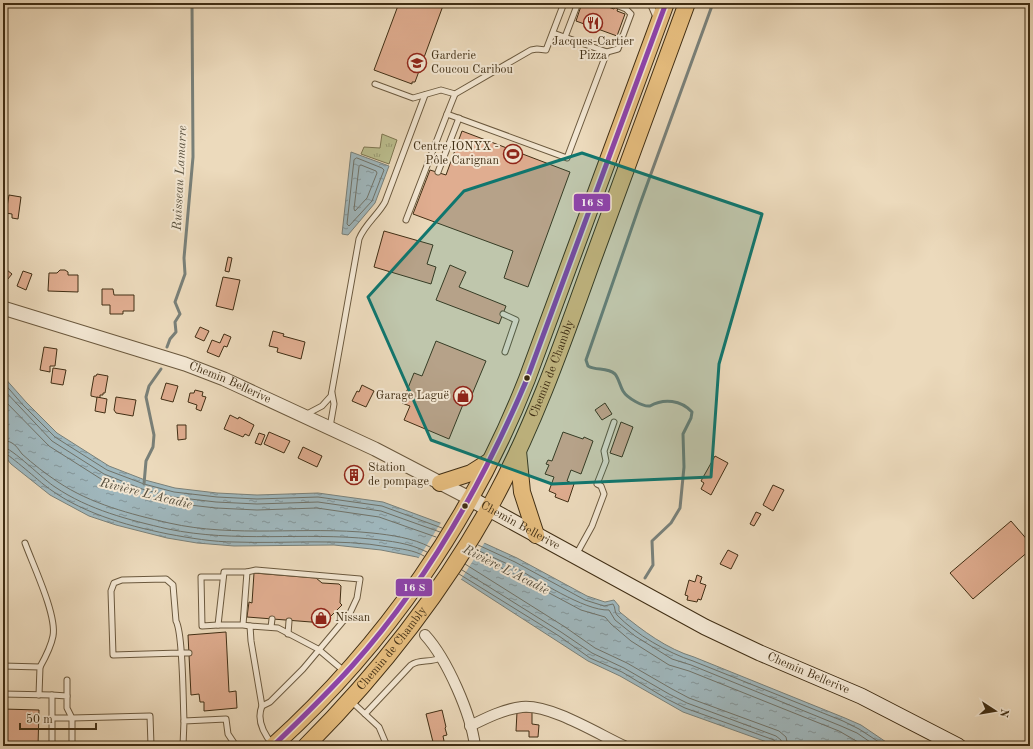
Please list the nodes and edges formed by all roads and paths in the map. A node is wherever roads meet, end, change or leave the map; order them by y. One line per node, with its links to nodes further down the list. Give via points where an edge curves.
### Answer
1 (564, 3): 8 (lane)
2 (578, 3): 9 (lane)
3 (611, 3): 10 (lane, via 629,11 632,16 620,48)
4 (650, 3): 7 (lane)
5 (666, 3): 7 (main road, Chemin de Chambly)
6 (687, 3): 25 (main road, Chemin de Chambly, via 558,355)
7 (659, 23): 26 (main road, Chemin de Chambly, via 527,379)
8 (553, 33): 9 (lane); 12 (lane, via 546,50 531,50)
9 (565, 37): 10 (lane)
10 (607, 52): 15 (lane, via 567,158)
11 (375, 84): 13 (lane, via 413,98)
12 (455, 94): 13 (lane, via 441,90); 14 (lane)
13 (425, 95): 21 (lane, via 381,211 364,229 359,239)
14 (447, 114): 15 (lane); 17 (lane)
15 (459, 118): 16 (lane)
16 (438, 172)
17 (406, 220)
18 (3, 308): 22 (street, Chemin Bellerive, via 202,369)
19 (503, 314): 20 (lane, via 516,320)
20 (505, 352)
21 (332, 392): 22 (lane, via 326,402); 24 (lane, via 334,404)
22 (304, 415): 24 (street, Chemin Bellerive)
23 (614, 422): 32 (lane, via 604,451 606,461 597,484 601,486 604,494 592,526)
24 (329, 428): 27 (street, Chemin Bellerive)
25 (518, 451): 29 (main road, Chemin de Chambly); 30 (main road, via 522,492)
26 (491, 460): 27 (main road, via 471,473); 28 (main road, Chemin de Chambly)
27 (440, 483): 28 (street, Chemin Bellerive)
28 (471, 499): 29 (main road, Chemin Bellerive); 49 (main road, Chemin de Chambly, via 391,620)
29 (488, 509): 30 (main road, Chemin Bellerive); 55 (main road, Chemin de Chambly, via 446,577 399,641)
30 (536, 535): 32 (main road, Chemin Bellerive)
31 (25, 543): 48 (lane, via 49,604 54,626 52,643)
32 (576, 556): 73 (main road, Chemin Bellerive, via 705,627 861,696)
33 (247, 572): 34 (lane, via 224,572); 38 (lane); 43 (lane, via 360,579 359,593 353,608)
34 (223, 577): 37 (lane); 37 (lane, via 201,577 202,626)
35 (272, 619): 40 (lane)
36 (289, 620): 41 (lane)
37 (218, 625): 38 (lane)
38 (243, 625): 39 (lane)
39 (250, 626): 40 (lane); 56 (lane)
40 (271, 627): 41 (lane)
41 (288, 634): 43 (lane)
42 (426, 635): 46 (street)
43 (318, 649): 49 (lane); 56 (lane, via 303,669 270,702)
44 (180, 653): 44 (lane, via 175,590 171,581 122,580 114,583 111,591 113,655); 45 (lane); 60 (lane)
45 (189, 653)
46 (442, 657): 57 (lane, via 432,662 411,665); 61 (street)
47 (3, 666): 48 (lane)
48 (40, 668): 52 (lane)
49 (346, 674): 68 (main road, Chemin de Chambly)
50 (67, 680): 54 (lane)
51 (3, 694): 52 (lane)
52 (40, 695): 53 (lane)
53 (52, 696): 54 (lane); 58 (lane)
54 (67, 696): 59 (lane, via 67,708)
55 (350, 700): 57 (lane); 69 (main road, Chemin de Chambly)
56 (262, 706): 68 (lane, via 260,722)
57 (366, 714): 70 (lane, via 379,727)
58 (52, 718): 59 (lane); 62 (lane)
59 (72, 718): 63 (lane); 65 (lane, via 150,716)
60 (184, 721): 66 (lane); 67 (lane, via 226,719 228,734)
61 (470, 726): 71 (street); 72 (street, via 511,709 530,706 548,711)
62 (52, 746)
63 (72, 746)
64 (137, 746): 65 (lane)
65 (151, 746)
66 (183, 746)
67 (236, 746)
68 (273, 746)
69 (306, 746)
70 (387, 746)
71 (474, 746)
72 (624, 746)
73 (958, 746)

